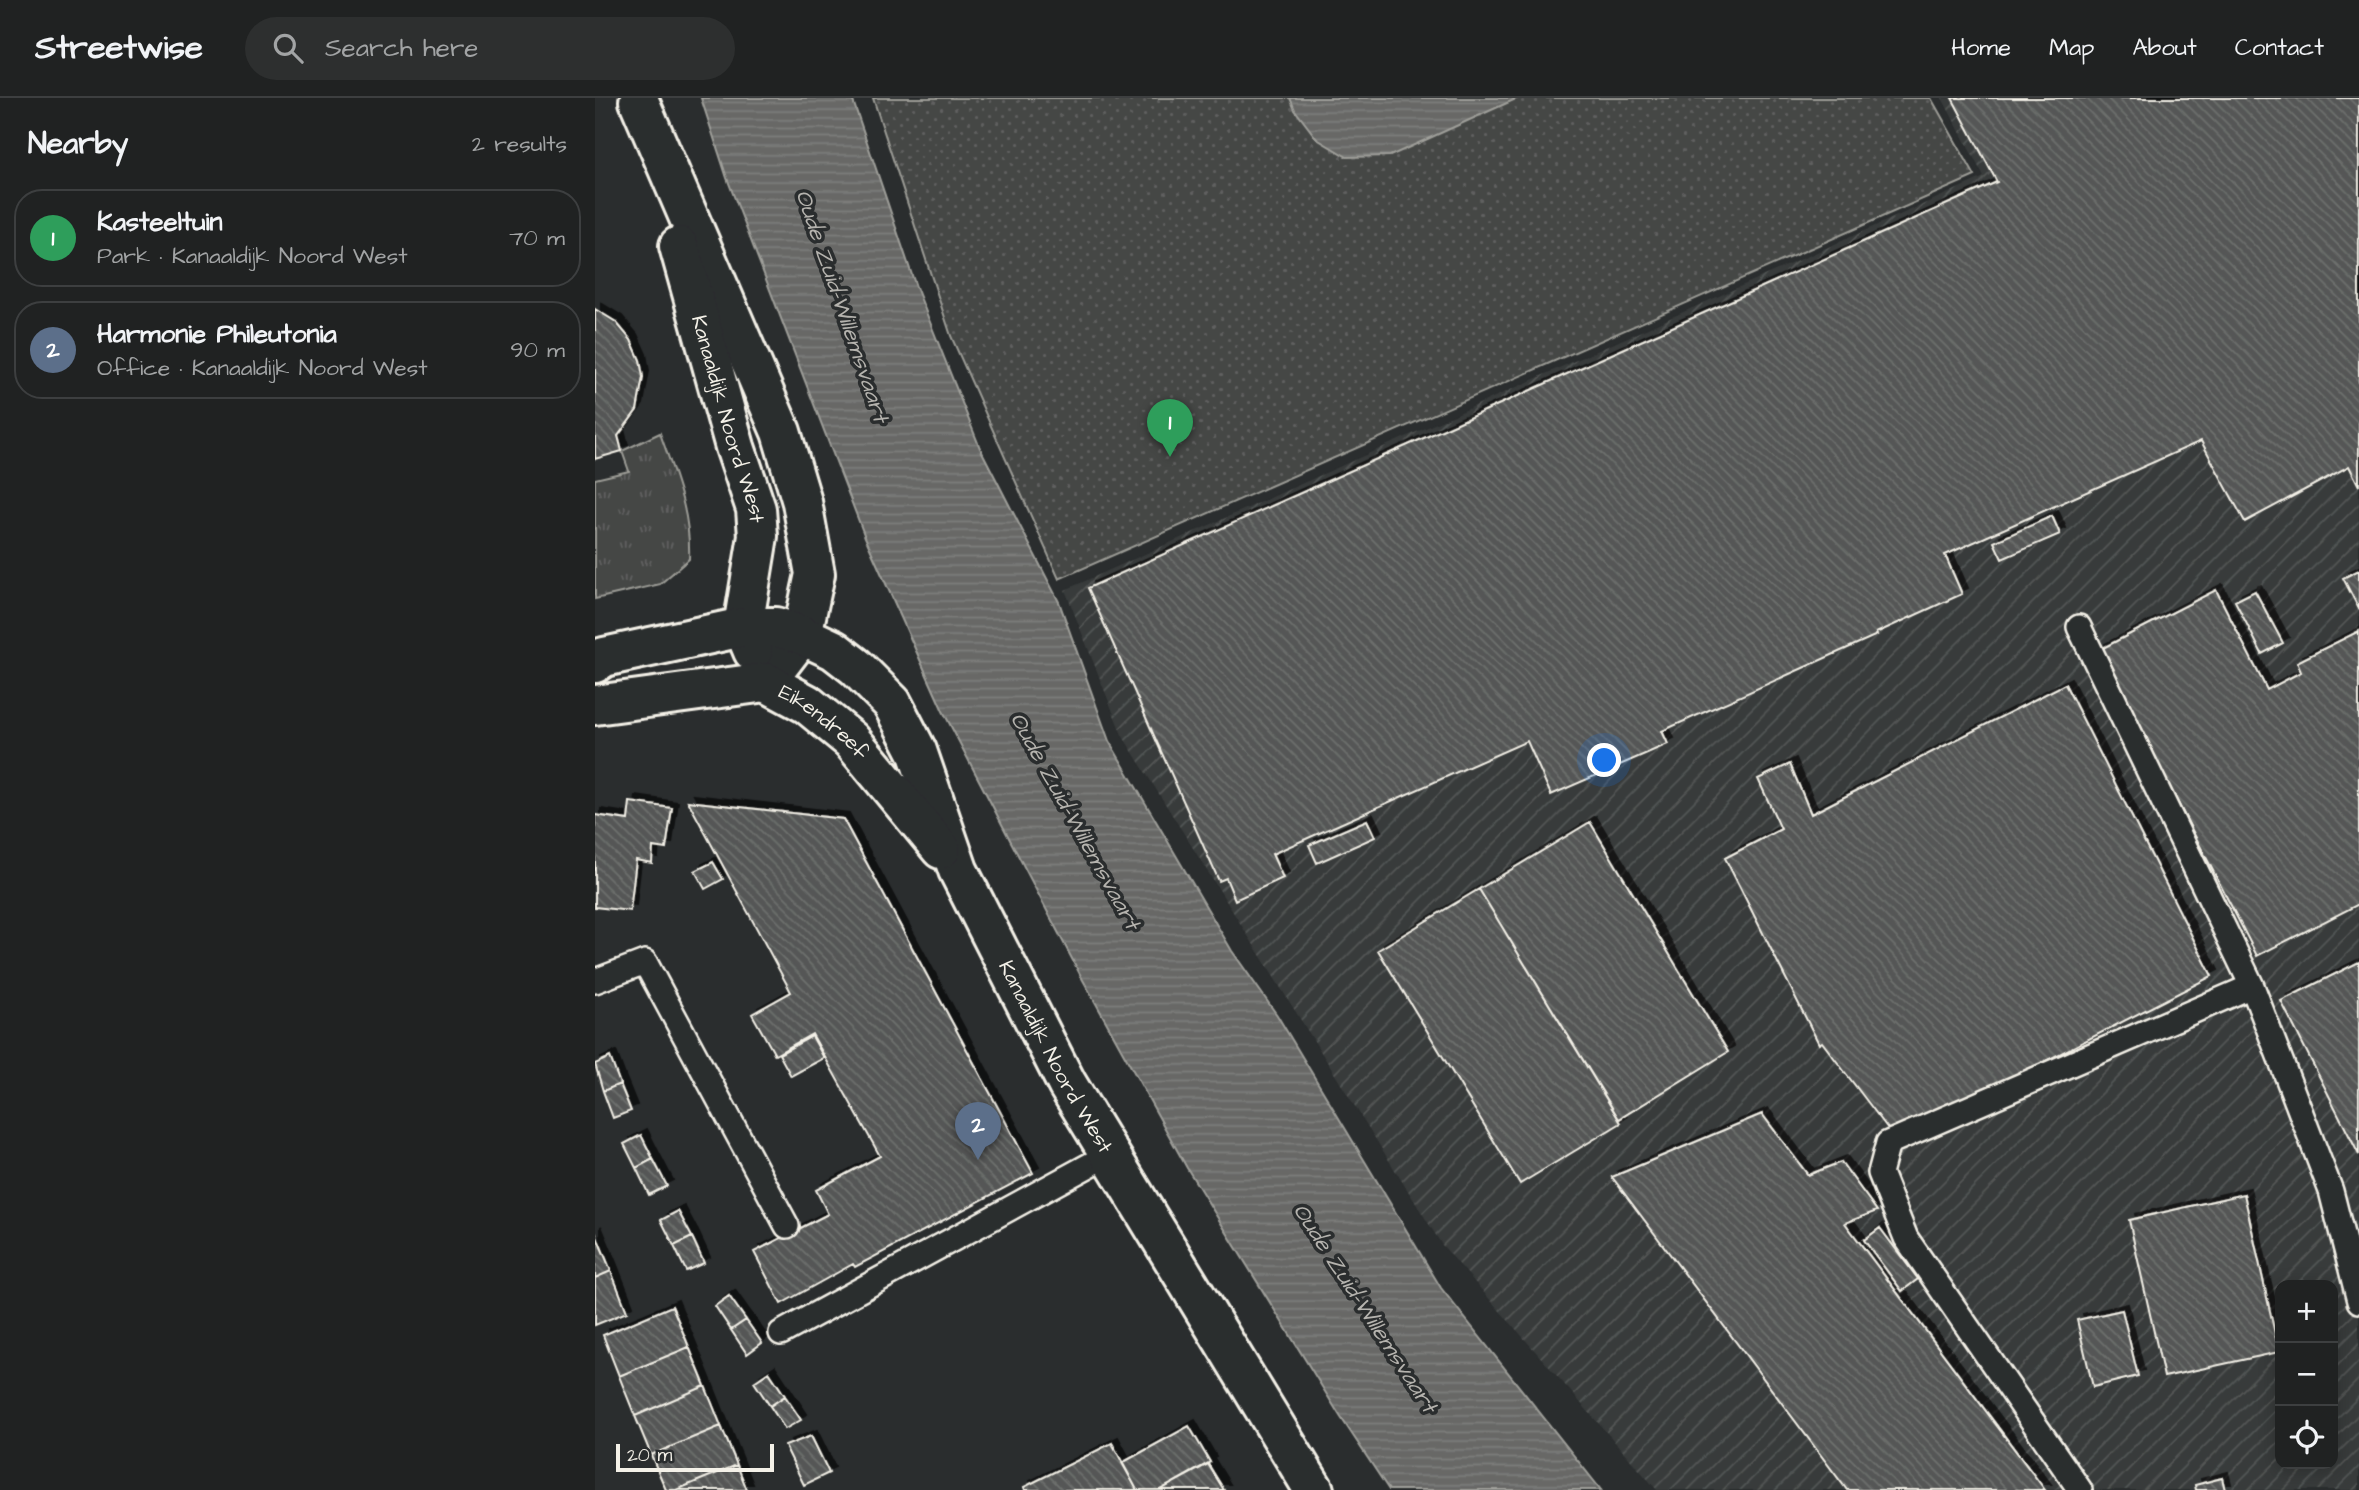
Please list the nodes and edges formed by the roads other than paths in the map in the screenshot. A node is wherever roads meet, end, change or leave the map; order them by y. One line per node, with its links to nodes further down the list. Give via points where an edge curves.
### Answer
1 (638, 99): 2 (street, Kanaaldijk Noord West, via 756,509 758,536); 4 (street, Kanaaldijk Noord West, via 781,432 815,574)
2 (743, 627): 4 (street, via 776,627); 5 (street, via 604,657); 6 (street)
3 (2079, 627): 10 (lane)
4 (802, 635): 6 (street, Kanaaldijk Noord West); 8 (street, Kanaaldijk Noord West, via 841,655 892,703 917,751)
5 (595, 663)
6 (766, 682): 7 (street, Eikendreef); 8 (street, Eikendreef, via 807,704 851,740)
7 (595, 705)
8 (958, 870): 11 (street, Kanaaldijk Noord West)
9 (595, 981): 12 (lane, via 645,962)
10 (2252, 986): 13 (lane, via 2331,1191); 16 (lane, via 1888,1143 1880,1173 1906,1238)
11 (1108, 1155): 14 (lane); 15 (street, Kanaaldijk Noord West)
12 (787, 1226)
13 (2359, 1301)
14 (782, 1333)
15 (1314, 1490)
16 (2080, 1490)

